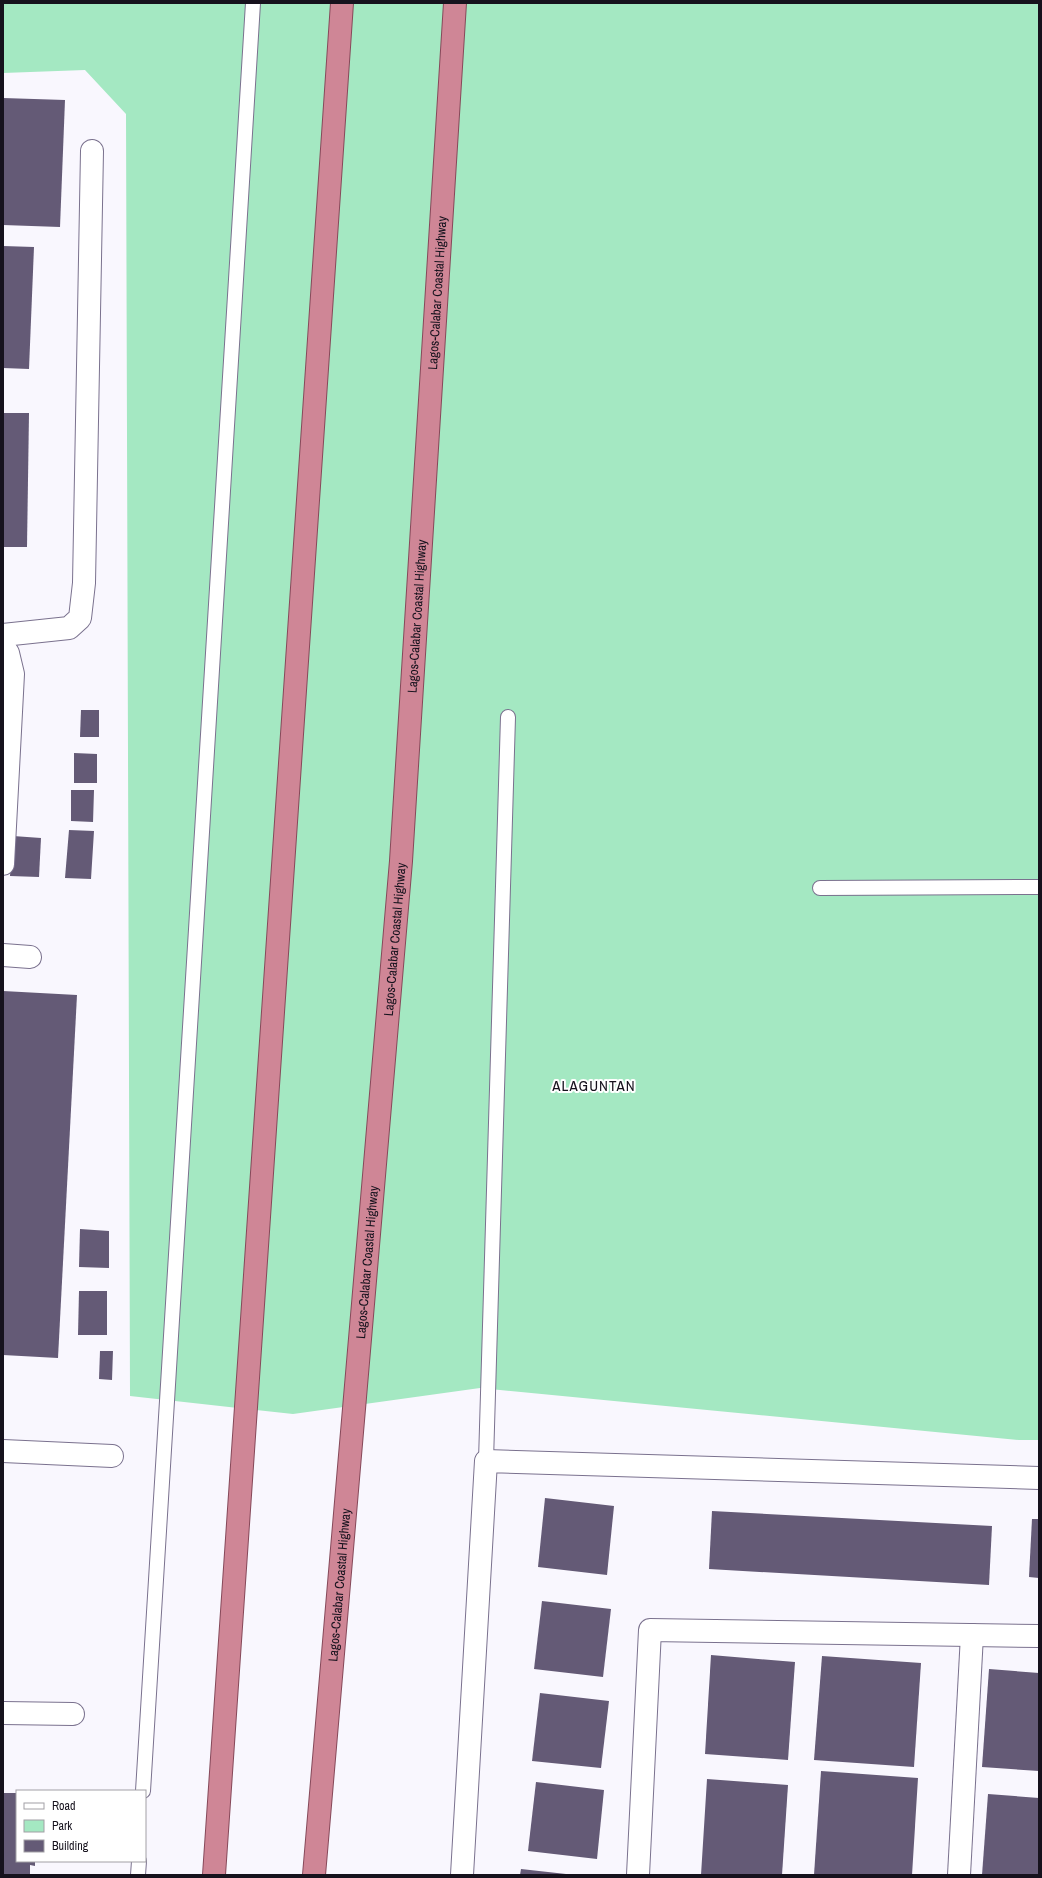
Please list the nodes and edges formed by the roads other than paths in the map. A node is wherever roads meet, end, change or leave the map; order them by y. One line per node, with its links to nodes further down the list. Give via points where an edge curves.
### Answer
1 (253, 3): 21 (lane)
2 (342, 3): 24 (highway)
3 (455, 3): 25 (highway, Lagos-Calabar Coastal Highway, via 401,861)
4 (92, 150): 5 (street, via 84,583 80,618 69,628)
5 (3, 635)
6 (3, 645): 8 (street, via 8,653 13,674)
7 (508, 717): 15 (lane)
8 (3, 864)
9 (1039, 887): 10 (lane)
10 (820, 888)
11 (3, 956): 12 (street)
12 (30, 957)
13 (3, 1451): 14 (street)
14 (112, 1456)
15 (486, 1460): 16 (street); 26 (street)
16 (1039, 1478)
17 (972, 1635): 18 (street); 27 (street, via 650,1630); 28 (street)
18 (1039, 1636)
19 (3, 1713): 20 (street)
20 (73, 1714)
21 (143, 1790)
22 (139, 1862): 23 (lane)
23 (138, 1875)
24 (214, 1875)
25 (314, 1875)
26 (462, 1875)
27 (638, 1875)
28 (959, 1875)

